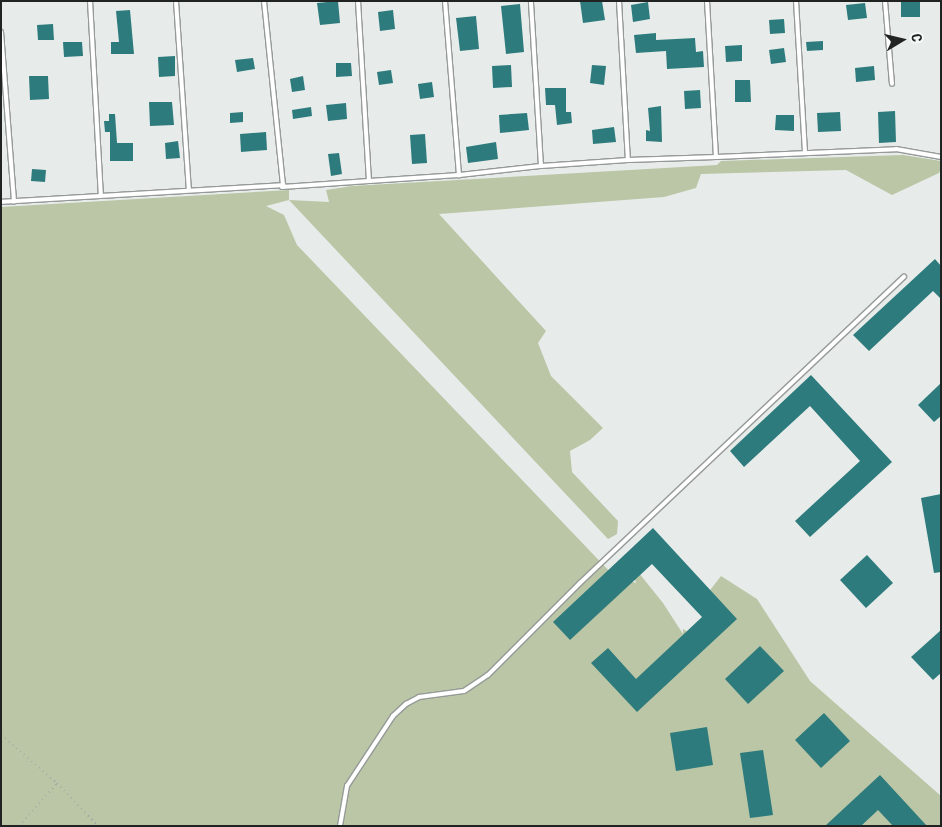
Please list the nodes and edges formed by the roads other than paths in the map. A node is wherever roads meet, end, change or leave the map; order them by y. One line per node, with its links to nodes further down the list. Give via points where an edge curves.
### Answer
1 (90, 1): 22 (lane)
2 (176, 1): 21 (lane)
3 (264, 1): 20 (lane)
4 (358, 1): 19 (lane)
5 (446, 1): 18 (lane)
6 (531, 1): 17 (lane)
7 (619, 1): 16 (lane)
8 (707, 1): 14 (lane)
9 (796, 1): 13 (lane)
10 (885, 1): 12 (lane)
11 (1, 32): 24 (lane)
12 (892, 84)
13 (805, 152): 14 (lane); 15 (lane, via 896,149)
14 (716, 157): 16 (lane)
15 (941, 157)
16 (628, 160): 17 (lane)
17 (541, 166): 18 (lane)
18 (459, 175): 19 (lane)
19 (369, 181): 20 (lane)
20 (282, 187): 21 (lane)
21 (189, 190): 22 (lane)
22 (101, 195): 24 (lane)
23 (1, 202): 24 (lane)
24 (14, 202)
25 (904, 277): 26 (lane, via 488,675 464,691 419,697 393,716 347,786)
26 (340, 826)

